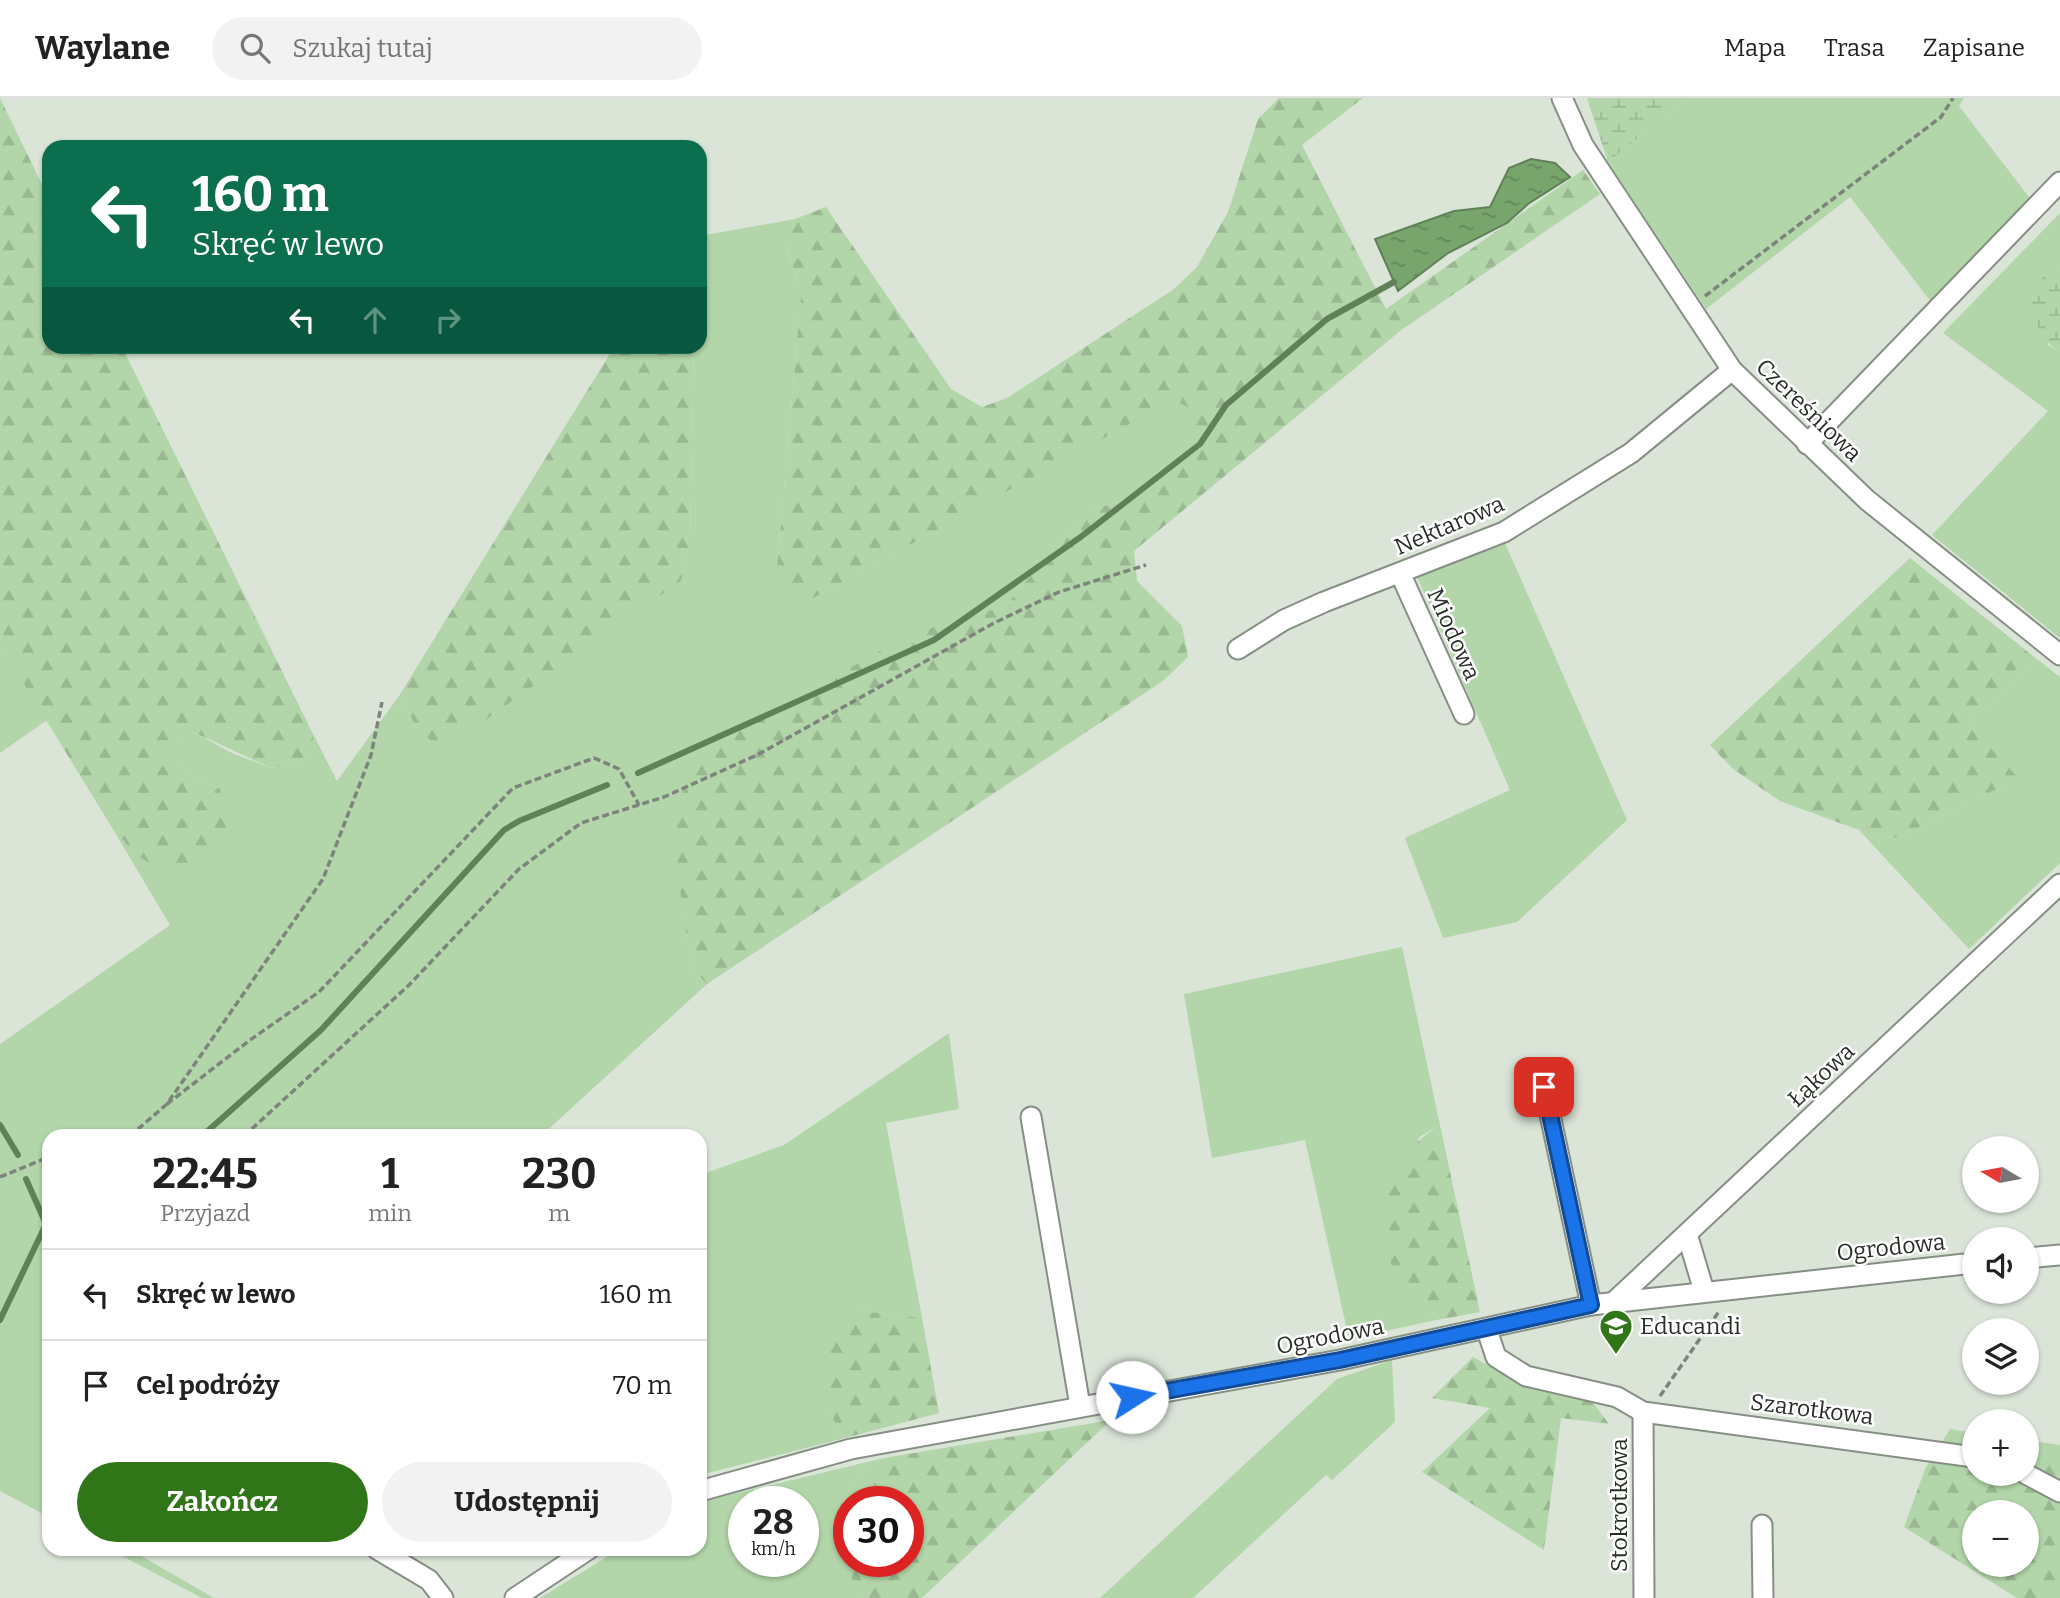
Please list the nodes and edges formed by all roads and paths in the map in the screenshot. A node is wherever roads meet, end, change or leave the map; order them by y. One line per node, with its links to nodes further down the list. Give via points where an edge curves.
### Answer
1 (1562, 98): 4 (street, Czereśniowa, via 1583,145)
2 (1953, 98): 4 (path, via 1941,117)
3 (2060, 182): 6 (street)
4 (1689, 307): 5 (street, Czereśniowa)
5 (1732, 370): 6 (street, Czereśniowa); 8 (street, Nektarowa, via 1631,453 1504,532)
6 (1807, 444): 10 (street, Czereśniowa, via 1867,500)
7 (1146, 565): 13 (path, via 1059,592 759,754)
8 (1401, 573): 9 (street, Nektarowa, via 1284,620); 12 (street, Miodowa)
9 (1238, 649)
10 (2060, 655)
11 (382, 702): 16 (path, via 371,755 323,879)
12 (1464, 714)
13 (639, 805): 16 (path, via 619,769 594,758 513,788 319,992); 19 (path, via 581,822 519,869 409,985)
14 (2060, 884): 22 (street, Łąkowa)
15 (1544, 1087): 29 (street)
16 (167, 1104): 18 (path)
17 (1031, 1117): 31 (street)
18 (138, 1129)
19 (252, 1129)
20 (42, 1160): 21 (path)
21 (0, 1177)
22 (1687, 1234): 27 (street); 28 (street, Łąkowa)
23 (2060, 1255): 24 (street)
24 (2039, 1257)
25 (1962, 1264): 26 (street, Ogrodowa)
26 (1724, 1289): 27 (street, Ogrodowa); 32 (path, via 1724,1305)
27 (1703, 1291): 28 (street, Ogrodowa)
28 (1615, 1301): 29 (street, Ogrodowa)
29 (1591, 1305): 30 (street, Ogrodowa)
30 (1487, 1330): 31 (street, Ogrodowa); 32 (street, Szarotkowa, via 1496,1357 1526,1376 1617,1397)
31 (1080, 1406): 35 (street, Ogrodowa, via 851,1449)
32 (1645, 1412): 33 (street, Szarotkowa); 42 (street, Stokrotkowa)
33 (1962, 1455)
34 (2039, 1481): 36 (street)
35 (707, 1488)
36 (2060, 1492)
37 (1762, 1525): 43 (street)
38 (389, 1556): 40 (street, via 429,1580)
39 (578, 1556): 41 (street)
40 (443, 1598)
41 (515, 1598)
42 (1644, 1598)
43 (1763, 1598)

